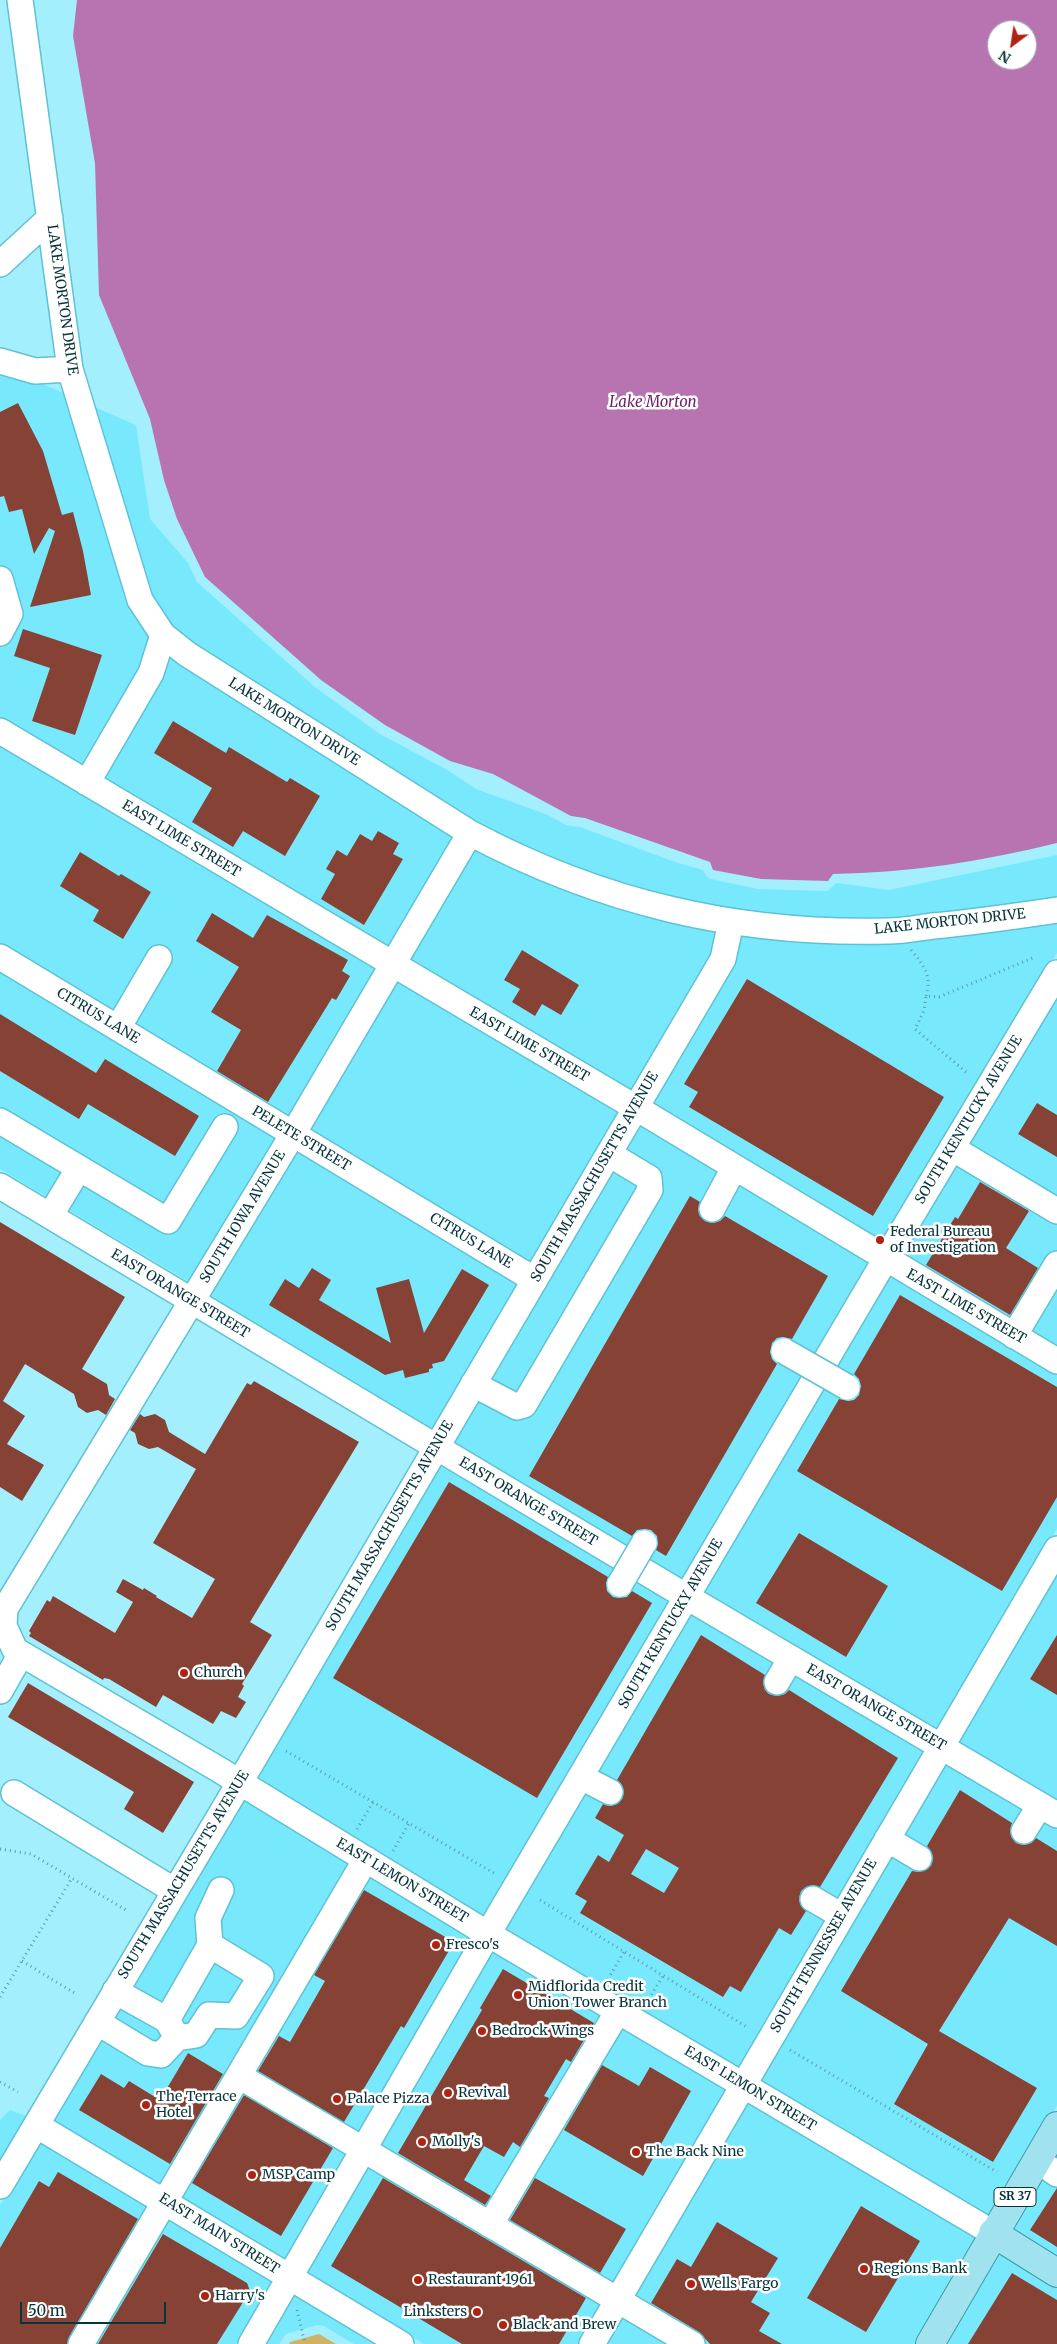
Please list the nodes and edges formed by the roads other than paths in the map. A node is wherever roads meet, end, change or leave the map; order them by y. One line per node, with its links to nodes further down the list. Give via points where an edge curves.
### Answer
1 (13, 3): 2 (street, LAKE MORTON DRIVE)
2 (50, 218): 3 (street); 5 (street, LAKE MORTON DRIVE)
3 (0, 264)
4 (0, 361): 5 (street, via 35,371)
5 (70, 370): 8 (street, LAKE MORTON DRIVE, via 140,600)
6 (0, 579): 7 (street, via 10,614)
7 (0, 632)
8 (163, 635): 10 (street, via 151,673); 11 (street, LAKE MORTON DRIVE, via 187,654)
9 (0, 731): 10 (street, EAST LIME STREET)
10 (87, 783): 16 (street, EAST LIME STREET)
11 (470, 833): 13 (street, LAKE MORTON DRIVE, via 533,864 629,900); 16 (street, SOUTH IOWA AVENUE)
12 (1057, 910): 13 (street, LAKE MORTON DRIVE, via 889,931 806,929)
13 (731, 922): 20 (street, SOUTH MASSACHUSETTS AVENUE, via 723,958)
14 (0, 957): 18 (street, CITRUS LANE)
15 (159, 958): 18 (street)
16 (392, 965): 20 (street, EAST LIME STREET); 23 (street, SOUTH IOWA AVENUE)
17 (1057, 973): 24 (street, SOUTH KENTUCKY AVENUE)
18 (118, 1028): 19 (street, CITRUS LANE)
19 (195, 1075): 23 (street, PELETE STREET)
20 (636, 1108): 25 (street, SOUTH MASSACHUSETTS AVENUE); 27 (street, EAST LIME STREET)
21 (0, 1121): 26 (street)
22 (225, 1127): 26 (street, via 168,1221)
23 (293, 1134): 29 (street, PELETE STREET); 36 (street, SOUTH IOWA AVENUE)
24 (952, 1148): 31 (street); 33 (street, SOUTH KENTUCKY AVENUE)
25 (609, 1154): 35 (street, SOUTH MASSACHUSETTS AVENUE); 40 (street, via 649,1178 650,1190 524,1405 517,1407)
26 (79, 1168): 32 (street)
27 (734, 1168): 30 (street); 33 (street, EAST LIME STREET)
28 (0, 1186): 32 (street, EAST ORANGE STREET)
29 (407, 1202): 35 (street, CITRUS LANE)
30 (712, 1209)
31 (1057, 1211)
32 (50, 1216): 36 (street, EAST ORANGE STREET)
33 (885, 1260): 37 (street, EAST LIME STREET); 44 (street, SOUTH KENTUCKY AVENUE)
34 (1057, 1264): 37 (street)
35 (535, 1280): 40 (street, SOUTH MASSACHUSETTS AVENUE)
36 (192, 1301): 42 (street, EAST ORANGE STREET); 45 (street, SOUTH IOWA AVENUE, via 5,1609)
37 (1014, 1336): 39 (street, EAST LIME STREET)
38 (784, 1351): 41 (street, bridge)
39 (1057, 1361)
40 (473, 1384): 42 (street, SOUTH MASSACHUSETTS AVENUE)
41 (847, 1387)
42 (436, 1446): 44 (street, EAST ORANGE STREET, via 633,1558); 51 (street, SOUTH MASSACHUSETTS AVENUE)
43 (1057, 1549): 49 (street, SOUTH TENNESSEE AVENUE)
44 (687, 1597): 46 (street, EAST ORANGE STREET); 50 (street, SOUTH KENTUCKY AVENUE)
45 (9, 1642): 48 (street, SOUTH IOWA AVENUE); 51 (street, EAST LEMON STREET)
46 (791, 1658): 47 (street); 49 (street, EAST ORANGE STREET)
47 (777, 1682)
48 (0, 1691)
49 (940, 1746): 54 (street, EAST ORANGE STREET); 56 (street, SOUTH TENNESSEE AVENUE)
50 (581, 1777): 52 (street); 63 (street, SOUTH KENTUCKY AVENUE)
51 (240, 1782): 58 (street, EAST LEMON STREET); 60 (street, SOUTH MASSACHUSETTS AVENUE)
52 (610, 1792)
53 (14, 1793): 60 (street)
54 (1048, 1810): 55 (street)
55 (1024, 1831)
56 (887, 1839): 57 (street); 62 (street, SOUTH TENNESSEE AVENUE)
57 (919, 1858)
58 (366, 1859): 63 (street, EAST LEMON STREET); 69 (street)
59 (221, 1890): 64 (street, via 208,1918)
60 (175, 1891): 65 (street, SOUTH MASSACHUSETTS AVENUE)
61 (813, 1899): 62 (street)
62 (842, 1916): 70 (street, SOUTH TENNESSEE AVENUE)
63 (488, 1934): 66 (street, EAST LEMON STREET); 73 (street, SOUTH KENTUCKY AVENUE)
64 (210, 1945): 68 (street); 68 (street, via 261,1976 236,2016 209,2016 196,2035)
65 (115, 1991): 67 (street, SOUTH MASSACHUSETTS AVENUE); 68 (street)
66 (618, 2011): 70 (street, EAST LEMON STREET); 77 (street)
67 (97, 2022): 68 (street, via 148,2053 161,2055); 71 (street, SOUTH MASSACHUSETTS AVENUE)
68 (172, 2029)
69 (239, 2076): 73 (street); 76 (street)
70 (743, 2085): 78 (street, EAST LEMON STREET); 81 (street, SOUTH TENNESSEE AVENUE)
71 (36, 2125): 75 (street, SOUTH MASSACHUSETTS AVENUE); 76 (street, EAST MAIN STREET)
72 (1057, 2126): 74 (main road, SR 37)
73 (363, 2150): 77 (street); 80 (street, SOUTH KENTUCKY AVENUE)
74 (1047, 2167): 78 (main road, SR 37)
75 (0, 2186)
76 (165, 2200): 80 (street, EAST MAIN STREET); 82 (street)
77 (490, 2224): 81 (street)
78 (993, 2233): 79 (main road); 87 (main road, SR 37)
79 (1057, 2273)
80 (289, 2277): 83 (street, SOUTH KENTUCKY AVENUE); 84 (street, EAST MAIN STREET)
81 (618, 2300): 85 (street, SOUTH TENNESSEE AVENUE); 86 (street)
82 (81, 2344)
83 (251, 2344)
84 (401, 2344)
85 (592, 2344)
86 (692, 2344)
87 (930, 2344)

